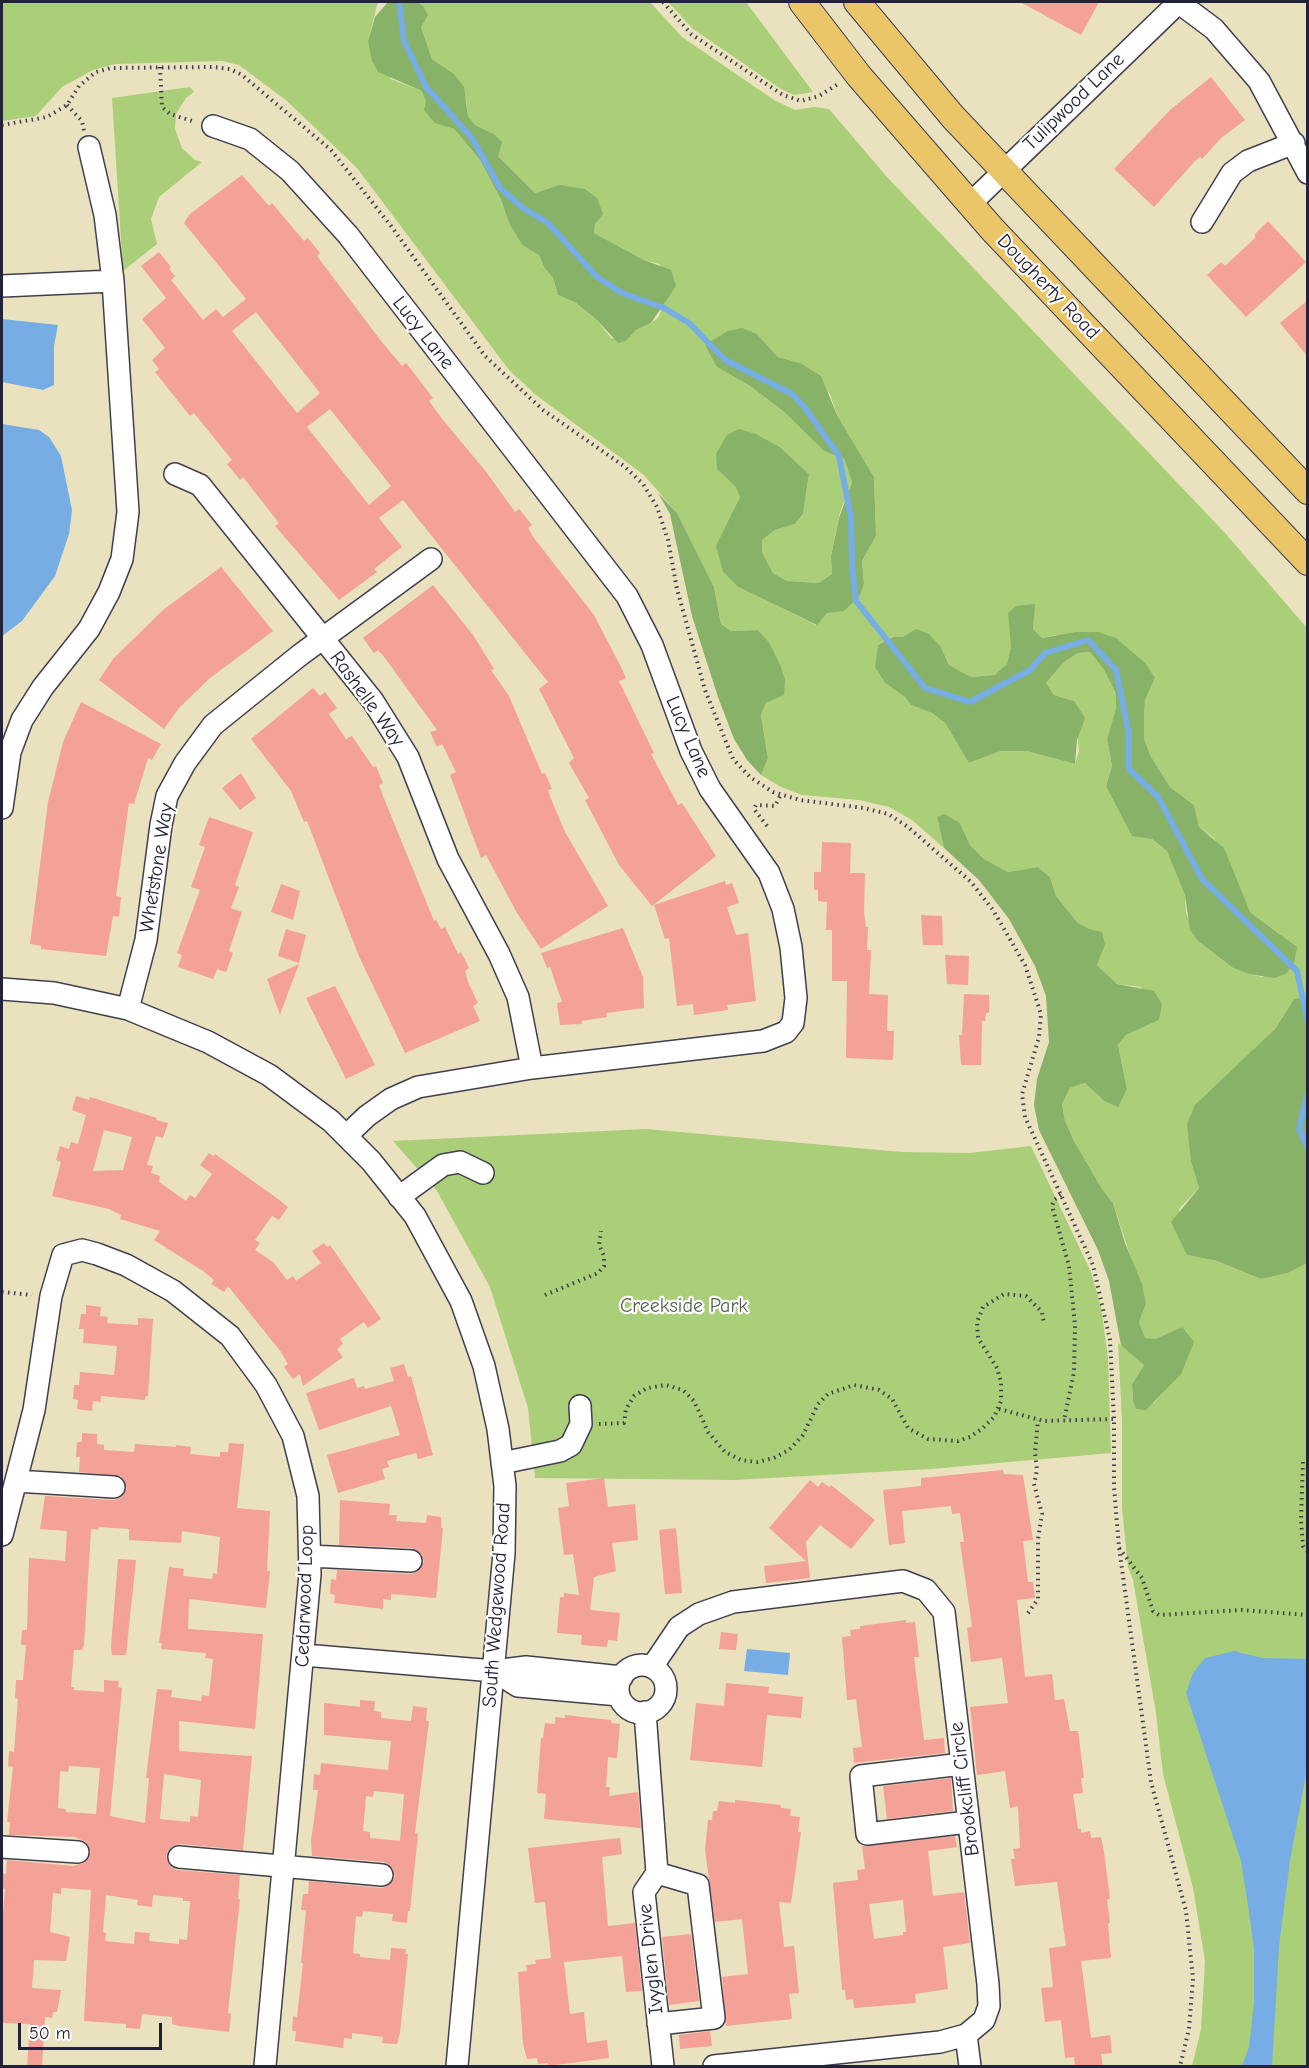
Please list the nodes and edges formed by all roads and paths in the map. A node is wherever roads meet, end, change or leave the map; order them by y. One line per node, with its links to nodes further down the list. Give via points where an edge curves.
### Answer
1 (663, 2): 6 (path, via 691,34 783,95 801,101 819,96)
2 (802, 2): 6 (main road, Dougherty Road)
3 (857, 2): 11 (main road, via 919,78)
4 (1179, 2): 9 (street, via 1214,29 1259,81); 11 (street, Tulipwood Lane)
5 (160, 67): 8 (path, via 162,107 177,117)
6 (856, 72): 13 (main road, Dougherty Road)
7 (67, 105): 10 (path, via 82,121)
8 (213, 126): 27 (street, Lucy Lane, via 250,139 274,158 348,235 627,596 652,645 691,751 710,789 769,873 783,909 796,998 793,1023 786,1032 763,1041)
9 (1294, 143): 12 (street); 14 (street, via 1248,161 1232,173)
10 (89, 147): 15 (street, via 105,215)
11 (1004, 171): 13 (street, Tulipwood Lane); 18 (main road)
12 (1308, 173)
13 (970, 204): 20 (main road, Dougherty Road)
14 (1202, 222)
15 (113, 281): 16 (street); 23 (street, via 128,512 122,559 89,629 22,720 10,752)
16 (2, 286)
17 (175, 474): 21 (street, Rashelle Way, via 200,485)
18 (1308, 491)
19 (431, 559): 21 (street, Whetstone Way)
20 (1308, 562)
21 (322, 640): 26 (street, Whetstone Way, via 213,725 184,763 167,796 146,940); 27 (street, Rashelle Way, via 373,701 408,757 448,860 518,997)
22 (781, 794): 24 (path, via 775,806 761,804 754,809)
23 (2, 808)
24 (767, 826)
25 (2, 989): 26 (street, South Wedgewood Road, via 54,993)
26 (128, 1009): 28 (street, South Wedgewood Road, via 191,1034 269,1075 331,1121)
27 (532, 1068): 28 (street, Lucy Lane, via 418,1086 391,1099)
28 (346, 1137): 31 (street, South Wedgewood Road)
29 (483, 1173): 31 (street, via 460,1162 443,1165)
30 (1061, 1195): 41 (path, via 1052,1206 1069,1266 1075,1325 1074,1372)
31 (399, 1197): 43 (street, South Wedgewood Road, via 414,1216 461,1300 484,1366)
32 (601, 1231): 34 (path, via 599,1245 604,1266 598,1274)
33 (2, 1292): 35 (path)
34 (545, 1295)
35 (51, 1296): 44 (street, Cedarwood Loop, via 34,1410); 49 (street, Cedarwood Loop, via 63,1255 82,1250 126,1265 173,1291 230,1336 266,1384 293,1436 308,1496)
36 (1044, 1324): 37 (path, via 1042,1312 1026,1296 1004,1294 983,1307 977,1322 978,1338 999,1375)
37 (999, 1409): 38 (path, via 970,1437 934,1440 908,1428 892,1399 879,1390 847,1386 828,1394 818,1404 804,1435 789,1450 757,1462 725,1452 708,1432 694,1401 683,1390 666,1385 647,1388 634,1396 624,1422); 40 (path)
38 (581, 1415): 43 (street, via 571,1445 560,1451)
39 (1114, 1419): 41 (path)
40 (1038, 1420): 41 (path); 51 (path, via 1034,1484 1042,1514 1037,1550 1038,1599)
41 (1064, 1421)
42 (1303, 1462): 48 (path, via 1301,1520 1303,1546)
43 (502, 1463): 55 (street, South Wedgewood Road, via 504,1553)
44 (16, 1481): 45 (street); 46 (street, Cedarwood Loop)
45 (114, 1487)
46 (2, 1534)
47 (1119, 1548): 52 (path, via 1142,1578 1153,1611 1159,1616 1242,1610)
48 (1308, 1552)
49 (310, 1556): 50 (street); 53 (street, Cedarwood Loop)
50 (411, 1561)
51 (1028, 1613)
52 (1308, 1615)
53 (304, 1655): 55 (street); 63 (street, Cedarwood Loop)
54 (652, 1667): 56 (street, via 638,1665); 57 (street, via 663,1677 666,1692 659,1705); 58 (street, Brookcliff Circle, via 679,1627 699,1614 733,1602 903,1581 926,1590 944,1612)
55 (494, 1671): 56 (street, via 520,1666); 69 (street, South Wedgewood Road)
56 (621, 1686): 57 (street, via 632,1710)
57 (645, 1712): 64 (street, Ivyglen Drive)
58 (962, 1764): 59 (street, Brookcliff Circle); 59 (street, via 861,1776 867,1834)
59 (968, 1822): 67 (street, Brookcliff Circle, via 989,2006 984,2020)
60 (2, 1847): 61 (street)
61 (78, 1852)
62 (178, 1857): 63 (street)
63 (284, 1864): 65 (street); 68 (street, Cedarwood Loop)
64 (657, 1873): 66 (street, Ivyglen Drive, via 644,1892); 66 (street, via 698,1885 714,2018)
65 (382, 1875)
66 (658, 2024): 70 (street, Ivyglen Drive)
67 (966, 2035): 71 (street, via 940,2042); 72 (street)
68 (265, 2067)
69 (457, 2067)
70 (663, 2067)
71 (714, 2067)
72 (970, 2067)

